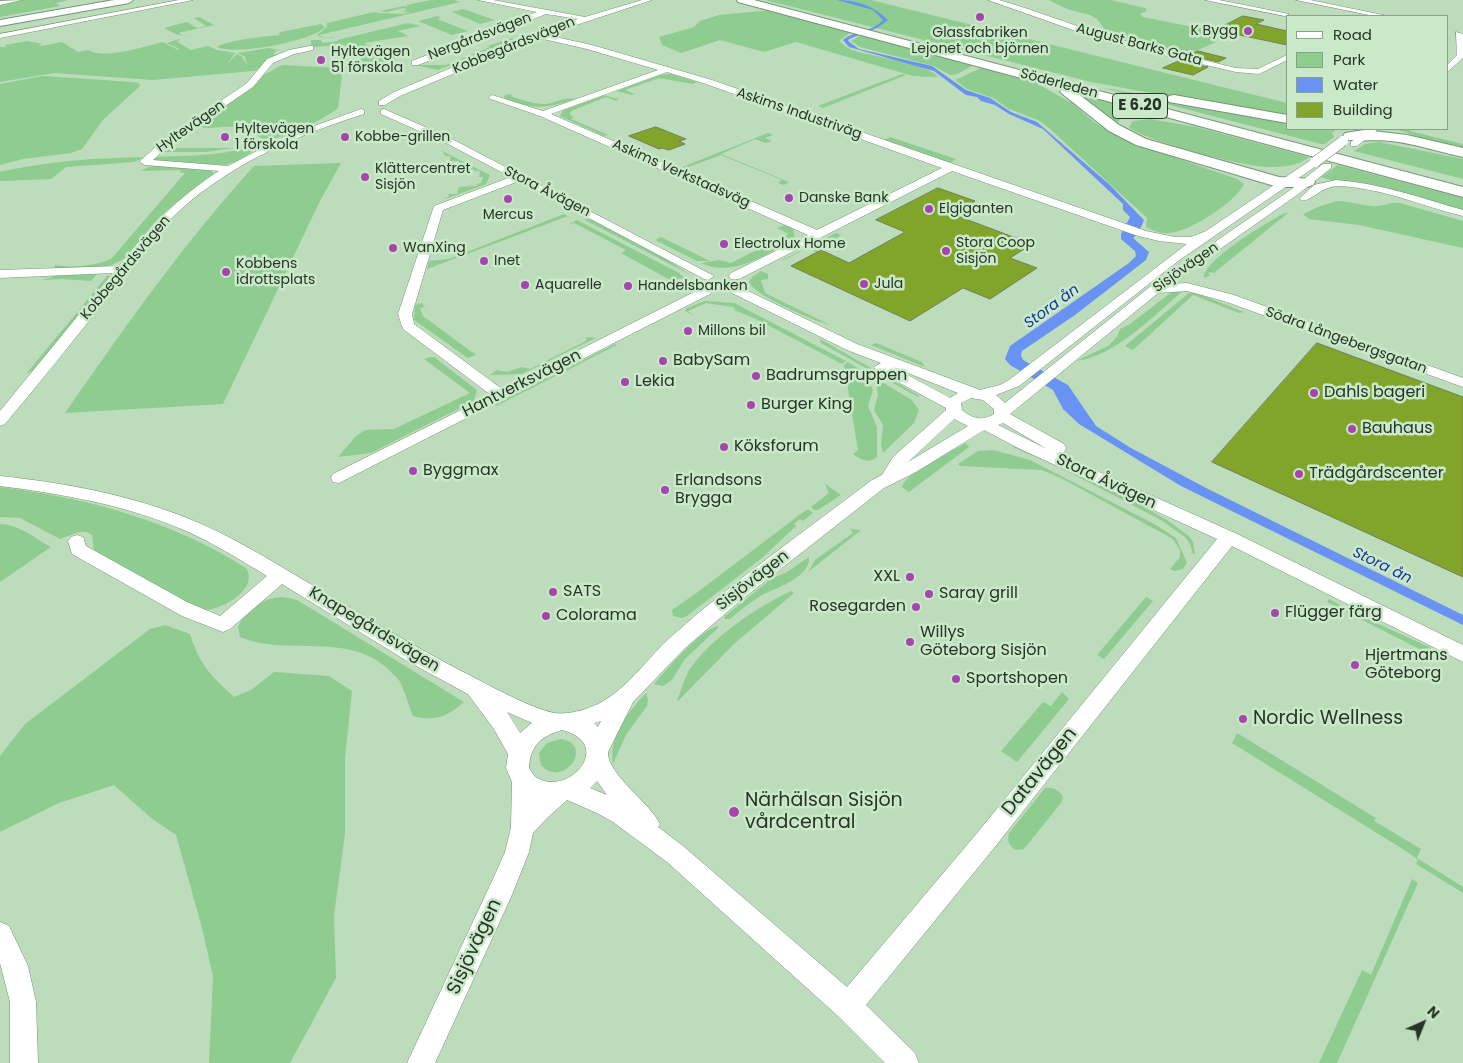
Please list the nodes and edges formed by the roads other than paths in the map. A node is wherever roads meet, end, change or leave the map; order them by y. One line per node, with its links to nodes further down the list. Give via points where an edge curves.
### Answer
1 (18, 0): 11 (street)
2 (118, 0): 18 (main road)
3 (129, 0): 18 (main road)
4 (190, 0): 22 (street)
5 (481, 0): 14 (street)
6 (649, 0): 17 (street, Kobbegårdsvägen)
7 (742, 0): 19 (highway, Söderleden / E 6.20)
8 (758, 0): 19 (highway, Söderleden / E 6.20)
9 (991, 0): 25 (street, August Barks Gata, via 1110,40 1236,70 1259,72)
10 (1208, 0): 12 (street)
11 (0, 3)
12 (1292, 8): 13 (street)
13 (1348, 9): 15 (street); 16 (street)
14 (546, 11): 17 (street); 26 (street, Nergårdsvägen)
15 (1379, 15)
16 (1386, 15)
17 (583, 18): 21 (street, Kobbegårdsvägen)
18 (0, 22)
19 (865, 30): 27 (highway, Söderleden / E 6.20)
20 (1458, 31): 24 (street)
21 (537, 35): 29 (street, Askims Industriväg); 31 (street, Kobbegårdsvägen, via 397,94)
22 (0, 36)
23 (310, 48): 41 (street, Hyltevägen, via 270,61 250,85 168,141 145,162)
24 (1462, 50): 28 (street, via 1458,60)
25 (1286, 58)
26 (415, 62)
27 (1008, 68): 34 (highway); 35 (highway, Söderleden / E 6.20); 39 (highway, via 1063,91 1131,138); 45 (highway, Söderleden / E 6.20)
28 (1448, 69)
29 (665, 70): 33 (street); 40 (street, Askims Industriväg)
30 (492, 98): 33 (street, Askims Verkstadsväg)
31 (377, 106): 32 (street, Kobbegårdsvägen, via 371,114); 32 (street, Kobbegårdsvägen, via 360,108); 43 (street, Stora Åvägen)
32 (361, 112): 41 (street, Kobbegårdsvägen, via 318,126)
33 (543, 114): 51 (street, Askims Verkstadsväg)
34 (1286, 119)
35 (1245, 134): 42 (highway, via 1147,117 1129,119 1123,126 1130,133 1151,141 1239,165); 46 (highway, Söderleden / E 6.20)
36 (1360, 135): 37 (highway, via 1399,138); 38 (highway, via 1373,141 1393,142); 42 (street, Sisjövägen, bridge); 42 (street, Sisjövägen, via 1327,166)
37 (1463, 152)
38 (1463, 157)
39 (1217, 165): 44 (highway); 47 (highway, via 1255,180 1264,188)
40 (952, 168): 51 (street); 52 (street, Askims Industriväg)
41 (232, 169): 56 (street, Kobbegårdsvägen, via 174,210)
42 (1308, 172): 44 (highway); 49 (street, Sisjövägen)
43 (518, 178): 58 (street, Stora Åvägen); 64 (street, via 438,208 405,314 408,326)
44 (1283, 183): 47 (street, Sisjövägen)
45 (1463, 184)
46 (1463, 192)
47 (1265, 197): 50 (street, Sisjövägen)
48 (1463, 213): 49 (street, via 1344,182 1322,185 1294,205)
49 (1262, 214): 54 (street, Sisjövägen)
50 (1212, 233): 52 (street, Askims Industriväg, via 1192,240); 53 (street, Sisjövägen)
51 (818, 235): 58 (street)
52 (1144, 235): 53 (street, Askims Industriväg)
53 (1186, 251): 54 (street, Askims Industriväg); 65 (street, Sisjövägen, via 1025,375 1005,388)
54 (1211, 251): 55 (street, Sisjövägen)
55 (1191, 264): 59 (street, Sisjövägen); 61 (street, Södra Långebergsgatan, via 1199,281)
56 (123, 269): 57 (street); 69 (street, Kobbegårdsvägen)
57 (0, 274)
58 (722, 275): 60 (street, via 741,282 739,288); 60 (street, via 701,281 701,284)
59 (1155, 289): 61 (street, Södra Långebergsgatan, via 1187,287); 66 (street, Sisjövägen)
60 (721, 292): 62 (street, Stora Åvägen); 64 (street, Hantverksvägen)
61 (1229, 298): 63 (street, Södra Långebergsgatan)
62 (852, 347): 65 (street, Stora Åvägen); 67 (street, Stora Åvägen)
63 (1463, 384)
64 (501, 395): 73 (street, Hantverksvägen)
65 (977, 395): 67 (street, via 960,397); 68 (street, Stora Åvägen, via 994,400)
66 (1020, 398): 68 (street, Sisjövägen); 71 (street, Stora Åvägen, via 1027,419)
67 (954, 408): 70 (street, Stora Åvägen, via 965,420); 72 (street, Sisjövägen, via 899,461)
68 (1002, 414): 70 (street, via 993,422); 71 (street, Stora Åvägen)
69 (0, 421)
70 (983, 424): 72 (street, Sisjövägen); 75 (street, Stora Åvägen)
71 (1047, 442): 75 (street, Stora Åvägen, via 1202,520)
72 (890, 477): 80 (street, Sisjövägen, via 728,600 678,642)
73 (339, 478)
74 (0, 481): 77 (street, Knapegårdsvägen, via 82,492 144,508 205,533)
75 (1229, 537): 78 (street, Stora Åvägen); 89 (street, Datavägen)
76 (77, 541): 77 (street, via 78,549 211,622 224,624)
77 (281, 575): 79 (street, Knapegårdsvägen)
78 (1463, 654)
79 (468, 686): 81 (street, Knapegårdsvägen); 82 (street, Knapegårdsvägen, via 498,717)
80 (626, 696): 81 (street, Sisjövägen, via 604,711); 83 (street, Sisjövägen)
81 (562, 722): 82 (street, Sisjövägen, via 540,727 528,736); 83 (street, via 582,725 592,733)
82 (518, 754): 84 (street, Sisjövägen)
83 (598, 755): 85 (street, Sisjövägen, via 592,771 584,780); 87 (street, via 603,773 617,791)
84 (522, 778): 85 (street, via 536,789); 86 (street, Sisjövägen)
85 (564, 791): 86 (street, Sisjövägen, via 539,810); 87 (street, via 605,804)
86 (523, 828): 91 (street, Sisjövägen, via 502,888)
87 (676, 854): 89 (street)
88 (0, 935): 90 (street, via 15,966 24,1002)
89 (848, 1006): 92 (street)
90 (24, 1063)
91 (421, 1063)
92 (905, 1063)

